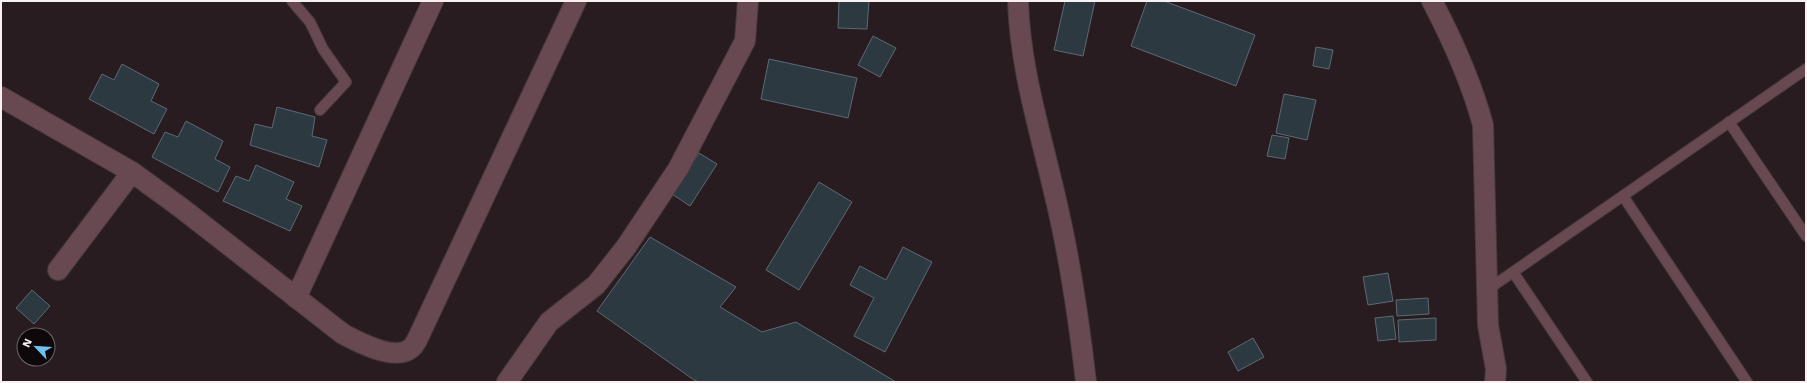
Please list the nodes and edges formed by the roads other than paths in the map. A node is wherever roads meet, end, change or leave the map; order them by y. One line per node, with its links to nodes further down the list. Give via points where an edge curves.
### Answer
1 (292, 1): 9 (lane, via 310,22 323,49 346,82)
2 (433, 1): 17 (street)
3 (576, 1): 17 (street, via 411,349 401,353 362,345 343,334)
4 (748, 1): 18 (street, via 745,41 678,169 626,247 596,285 549,322)
5 (1018, 1): 19 (street, via 1018,27 1031,99 1056,201 1080,330)
6 (1432, 1): 16 (street, via 1463,64 1483,125)
7 (1806, 69): 10 (lane)
8 (1, 97): 11 (street)
9 (320, 110)
10 (1729, 122): 12 (lane); 13 (lane)
11 (132, 172): 14 (street); 17 (street)
12 (1623, 196): 15 (lane); 22 (lane)
13 (1806, 236)
14 (58, 270)
15 (1513, 272): 16 (lane); 21 (lane)
16 (1487, 290): 20 (street, via 1488,325 1496,369)
17 (296, 298)
18 (507, 382)
19 (1086, 382)
20 (1495, 382)
21 (1587, 382)
22 (1747, 382)

